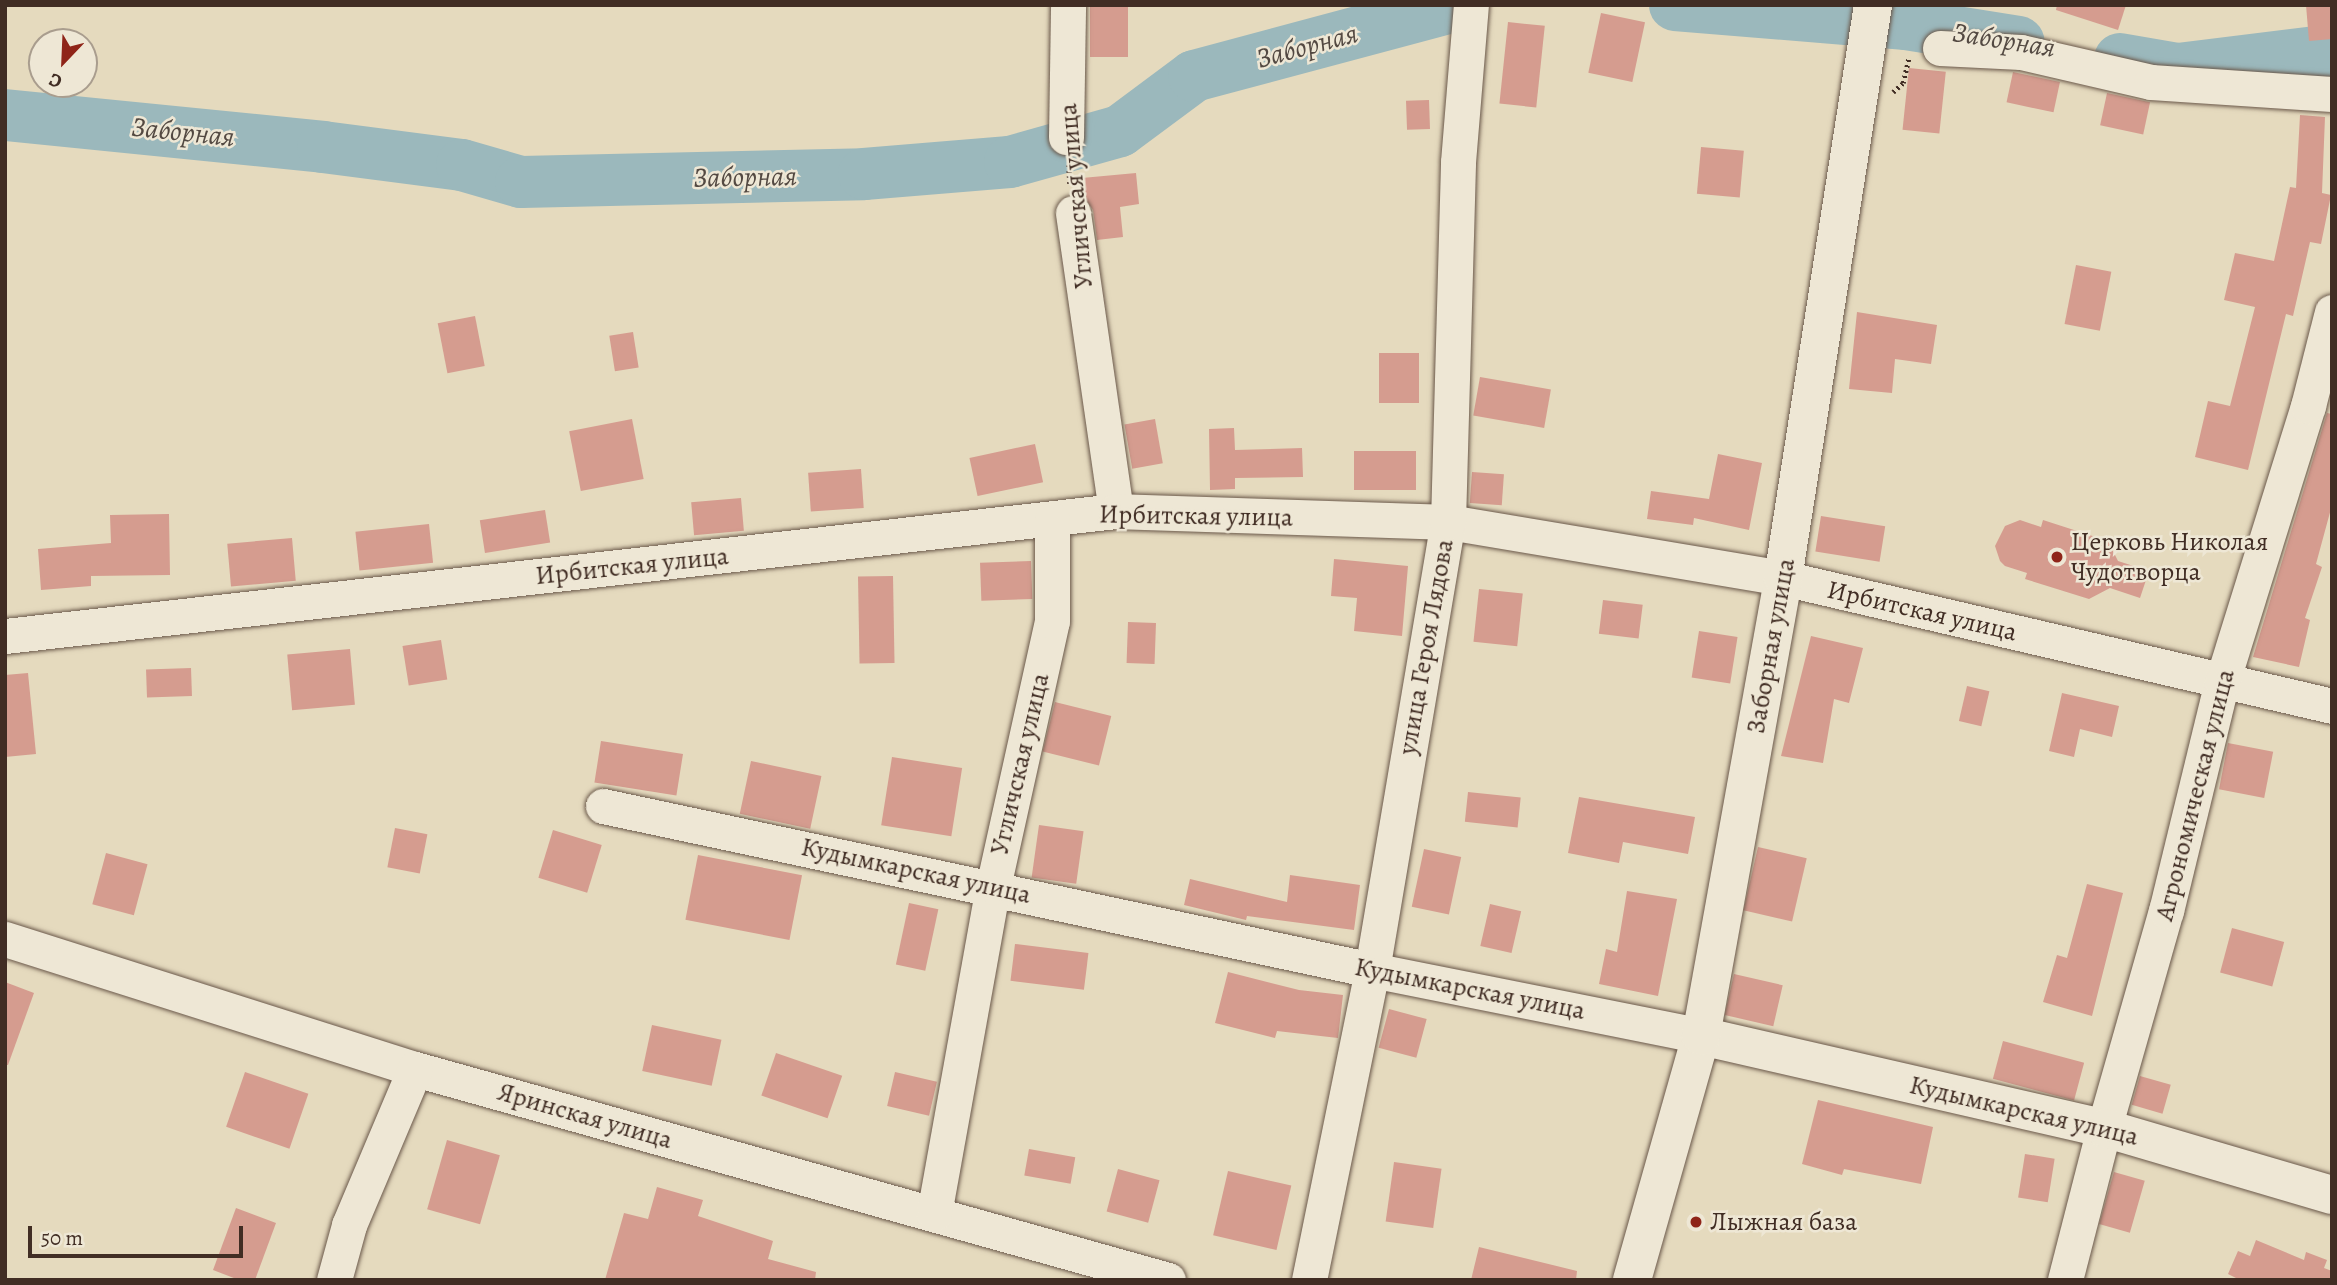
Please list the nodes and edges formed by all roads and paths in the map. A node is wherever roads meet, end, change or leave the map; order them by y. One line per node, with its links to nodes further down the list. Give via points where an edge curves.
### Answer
1 (1068, 5): 6 (street, Угличская улица)
2 (1471, 5): 11 (street, улица Героя Лядова, via 1458,162)
3 (1873, 5): 12 (street, Заборная улица)
4 (1940, 48): 5 (street, via 2021,52 2151,82)
5 (2332, 94)
6 (1066, 137): 7 (path, Угличская улица)
7 (1073, 213): 9 (street, Угличская улица)
8 (2332, 312): 14 (street, Агрономическая улица, via 2308,406)
9 (1116, 511): 10 (street, Ирбитская улица); 11 (street, Ирбитская улица)
10 (1052, 520): 13 (street, Ирбитская улица); 17 (street, Угличская улица, via 1052,621)
11 (1448, 522): 12 (street, Ирбитская улица); 19 (street, улица Героя Лядова)
12 (1783, 578): 14 (street, Ирбитская улица); 20 (street, Заборная улица)
13 (5, 636)
14 (2222, 682): 15 (street, Ирбитская улица); 22 (street, Агрономическая улица, via 2166,911)
15 (2332, 706)
16 (603, 806): 17 (street, Кудымкарская улица)
17 (993, 887): 19 (street, Кудымкарская улица); 24 (street, Угличская улица)
18 (5, 939): 21 (street, Яринская улица)
19 (1372, 970): 20 (street, Кудымкарская улица); 27 (street, улица Героя Лядова)
20 (1701, 1036): 22 (street, Кудымкарская улица); 28 (street, Заборная улица)
21 (415, 1069): 24 (street, Яринская улица); 25 (street, via 349,1225)
22 (2104, 1128): 23 (street, Кудымкарская улица); 29 (street, Агрономическая улица)
23 (2332, 1195)
24 (934, 1214): 26 (street, Яринская улица)
25 (334, 1280)
26 (1168, 1280)
27 (1309, 1280)
28 (1632, 1280)
29 (2065, 1280)

